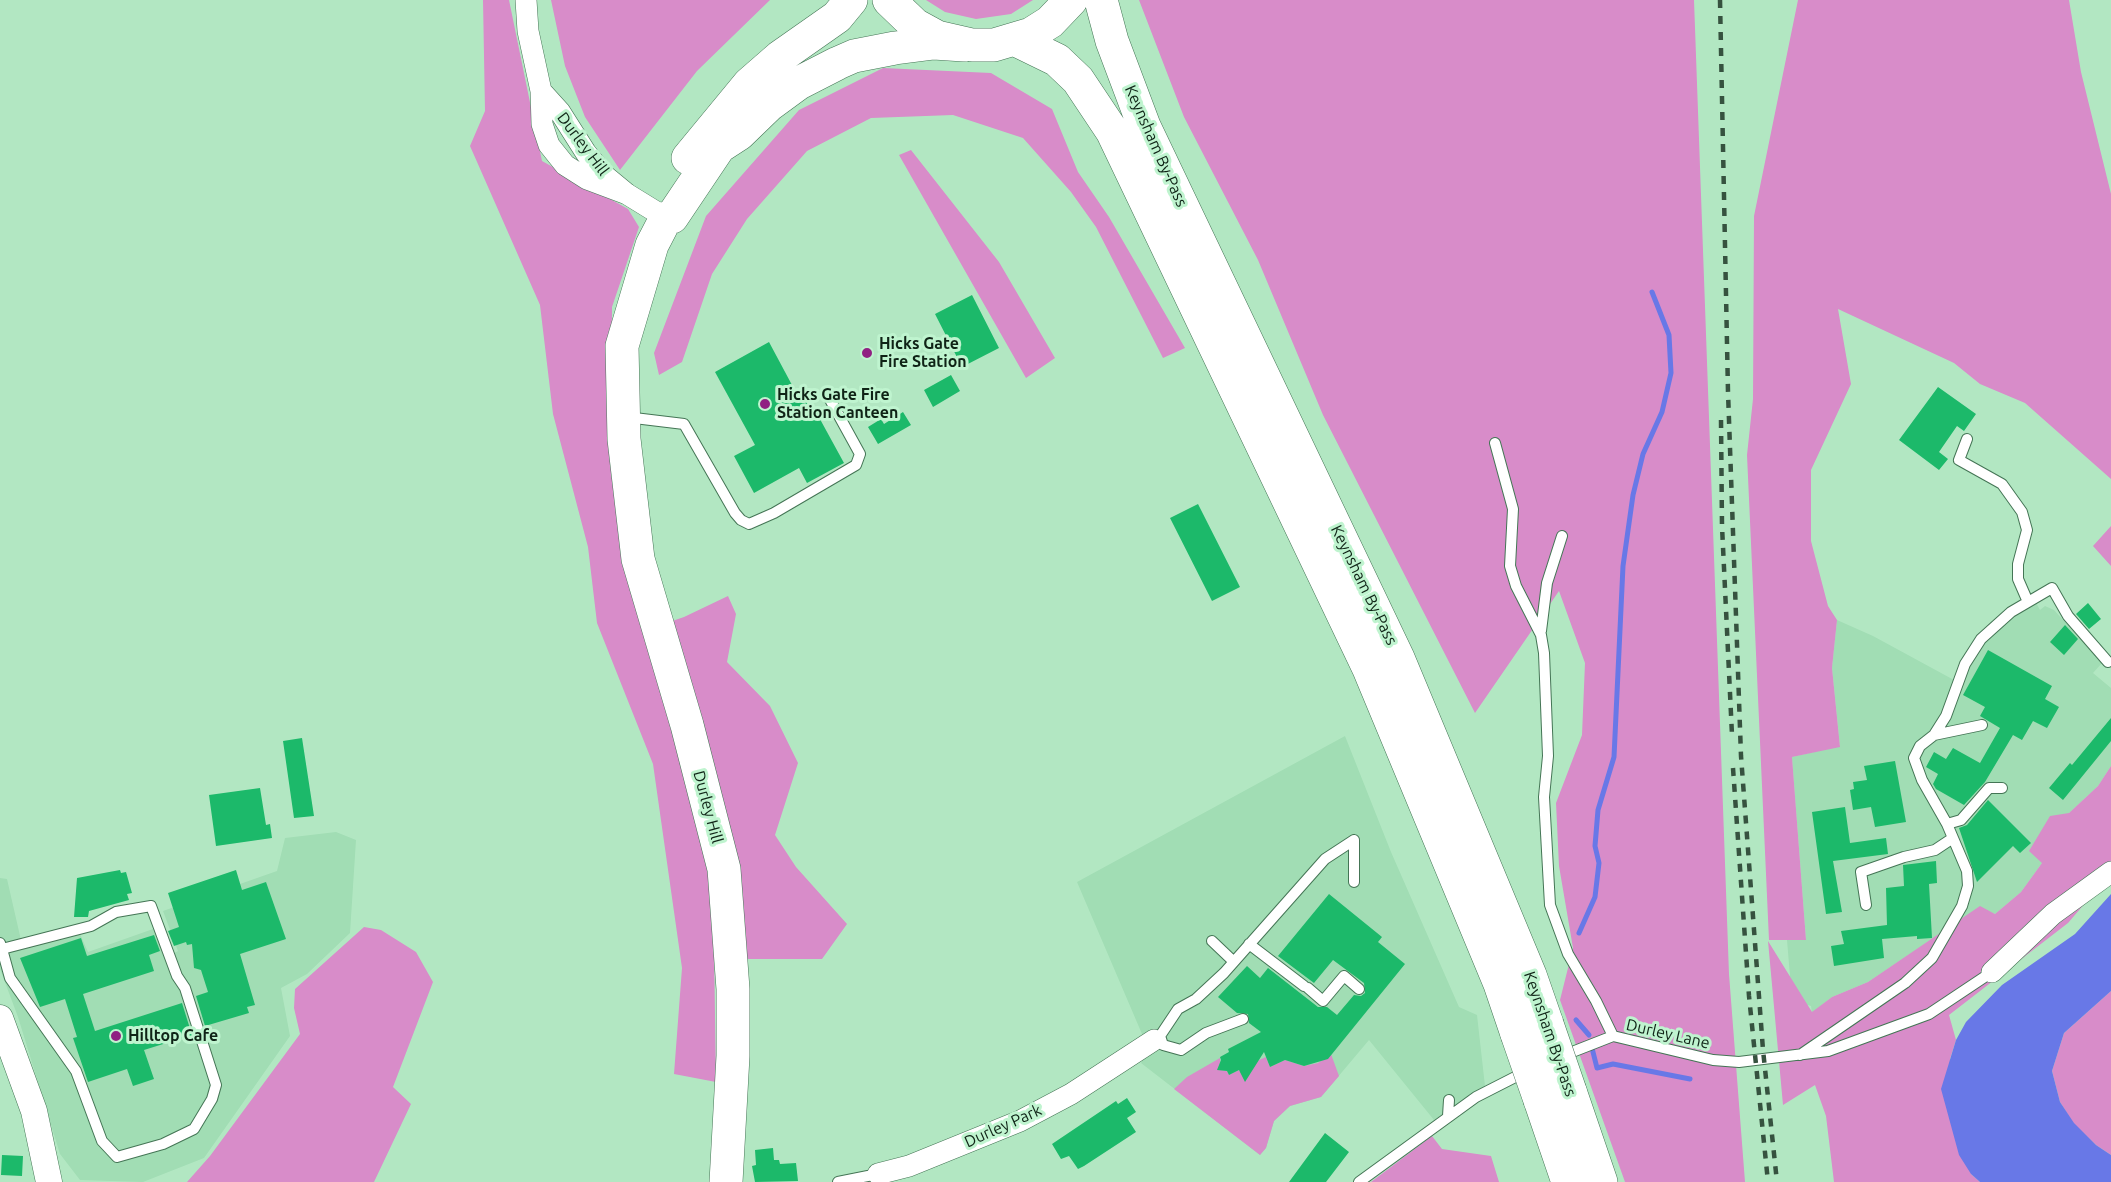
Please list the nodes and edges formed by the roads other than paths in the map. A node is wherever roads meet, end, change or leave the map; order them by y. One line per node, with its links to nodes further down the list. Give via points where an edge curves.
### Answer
1 (526, 0): 8 (street, Durley Hill, via 528,31 541,91 542,124 549,145 565,165 587,179 627,194)
2 (851, 0): 8 (main road, via 837,17 749,84 716,122 689,157 659,209)
3 (889, 0): 7 (main road, via 915,26 937,37)
4 (1071, 0): 6 (main road, via 1050,22)
5 (1101, 0): 33 (main road, Keynsham By-Pass, via 1144,126 1398,658 1530,975)
6 (1016, 40): 7 (main road); 33 (main road, Keynsham By-Pass, via 1057,60 1078,80 1112,131 1369,669 1500,984)
7 (972, 45): 8 (main road, via 934,43 878,51 838,63 799,83 719,147 672,217)
8 (666, 218): 10 (main road, Durley Hill, via 652,245 622,346)
9 (827, 394): 10 (lane, via 860,454 856,465 749,524 735,513 684,424)
10 (623, 428): 42 (main road, Durley Hill, via 638,559 724,869 733,989)
11 (1967, 439): 14 (lane, via 1959,460 2002,484 2022,512 2027,530 2018,579)
12 (1495, 443): 15 (lane, via 1513,508 1510,566)
13 (1562, 536): 15 (lane, via 1547,583)
14 (2028, 602): 16 (lane, via 2052,588 2068,616); 18 (lane, via 1981,639 1965,664 1946,716)
15 (1541, 635): 34 (lane, via 1548,718 1544,797 1550,905 1568,954)
16 (2108, 662)
17 (1982, 725): 18 (lane)
18 (1934, 735): 20 (lane, via 1920,746 1914,758)
19 (2002, 788): 20 (lane, via 1989,788 1961,820)
20 (1947, 824): 21 (lane)
21 (1953, 838): 24 (lane, via 1935,850 1861,872); 36 (lane, via 1967,871 1968,886 1949,931 1932,958 1905,983)
22 (2111, 872): 29 (street, via 2053,914)
23 (1354, 882): 26 (lane, via 1354,840 1325,859)
24 (1866, 905)
25 (1212, 940): 28 (lane)
26 (1249, 944): 28 (lane); 30 (lane, via 1323,1001 1344,976)
27 (1, 946): 27 (lane, via 10,978 76,1071 102,1141 117,1157 163,1144 194,1129 216,1085 185,988 151,906 116,912 91,926)
28 (1233, 961): 35 (lane, via 1217,979 1178,1009)
29 (1992, 972): 36 (lane, Durley Lane, via 1929,1014 1828,1051)
30 (1359, 989)
31 (0, 1018): 41 (street, via 34,1111)
32 (1243, 1019): 35 (lane, via 1206,1033 1181,1050 1164,1045)
33 (1532, 1029): 37 (main road, Keynsham By-Pass, bridge)
34 (1613, 1036): 36 (lane, Durley Lane, via 1713,1060 1739,1062); 39 (lane, Durley Lane, via 1545,1063 1476,1097)
35 (1157, 1038): 40 (street, Durley Park, via 1071,1094 1020,1121 909,1166)
36 (1800, 1055)
37 (1555, 1096): 45 (main road, Keynsham By-Pass); 46 (main road, Keynsham By-Pass)
38 (1449, 1100): 39 (lane)
39 (1448, 1116): 44 (lane, Durley Lane)
40 (878, 1174): 43 (lane, Durley Park)
41 (49, 1182)
42 (726, 1182)
43 (838, 1182)
44 (1359, 1182)
45 (1568, 1182)
46 (1600, 1182)

